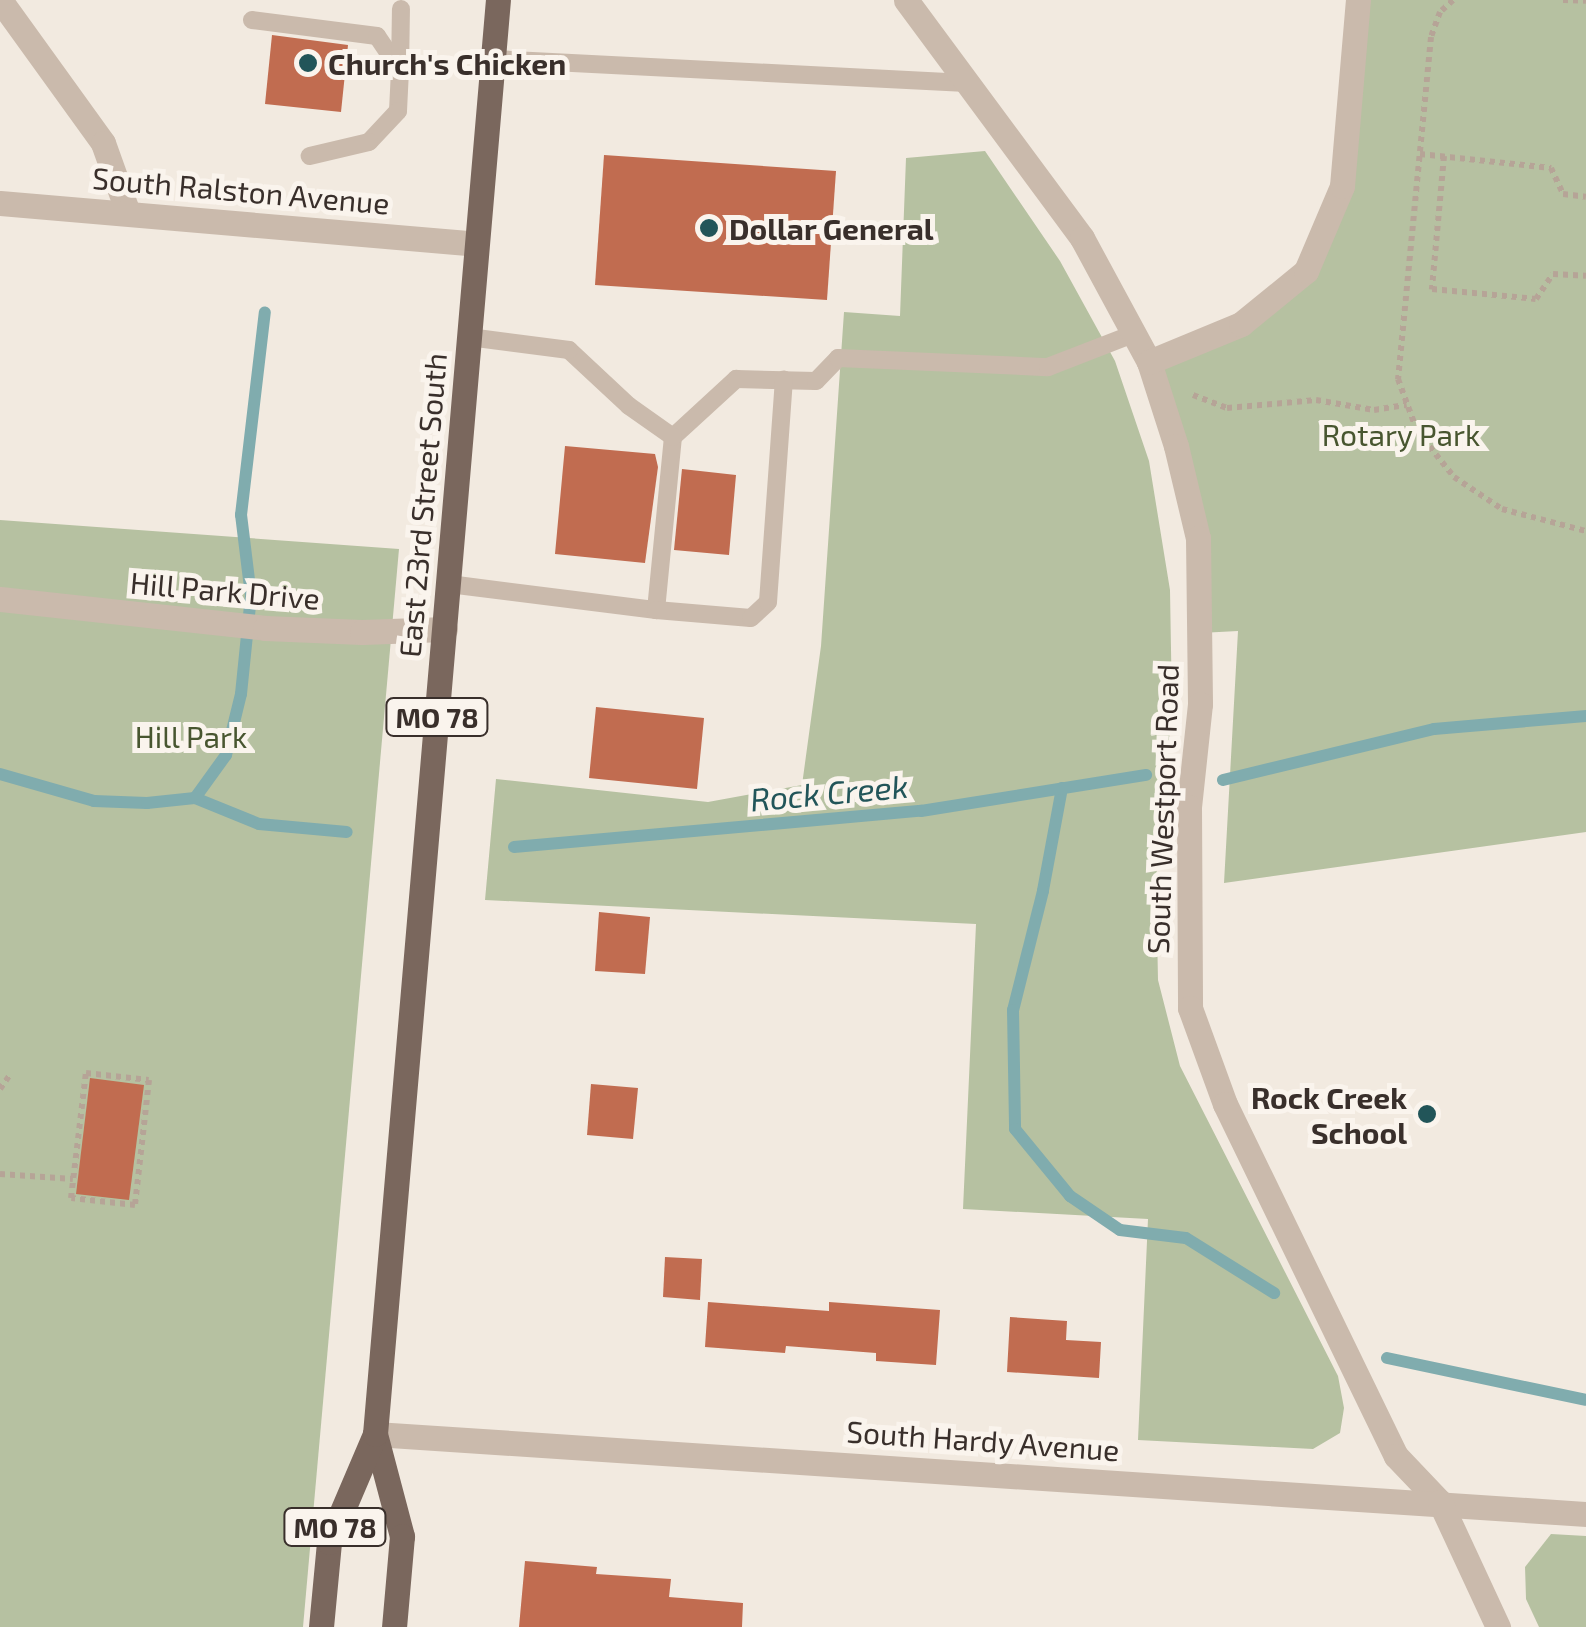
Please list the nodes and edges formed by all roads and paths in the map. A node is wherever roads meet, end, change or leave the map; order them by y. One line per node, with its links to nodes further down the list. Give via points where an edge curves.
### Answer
1 (0, 0): 18 (street, via 104,142)
2 (498, 0): 10 (main road, East 23rd Street South / MO 78)
3 (906, 0): 12 (street, South Westport Road)
4 (1358, 0): 23 (street, via 1342,186 1306,271 1241,324)
5 (1453, 0): 13 (path, via 1440,12 1431,37)
6 (1563, 0): 7 (path)
7 (1586, 2)
8 (401, 9): 11 (lane)
9 (252, 20): 11 (lane, via 377,36)
10 (493, 59): 12 (lane); 19 (main road, East 23rd Street South / MO 78)
11 (400, 70): 14 (lane, via 398,111 369,142)
12 (971, 83): 21 (street, South Westport Road, via 1082,238)
13 (1420, 154): 15 (path); 25 (path, via 1398,379)
14 (310, 156)
15 (1444, 156): 16 (path, via 1551,168 1563,194); 20 (path, via 1432,289 1536,299 1553,274)
16 (1586, 197)
17 (0, 203): 18 (street, South Ralston Avenue)
18 (127, 210): 19 (street, South Ralston Avenue)
19 (476, 244): 22 (main road, East 23rd Street South / MO 78)
20 (1586, 276)
21 (1133, 334): 23 (street, South Westport Road); 24 (lane, via 1048,367 838,358 816,380)
22 (468, 338): 26 (lane, via 570,350); 28 (main road, East 23rd Street South / MO 78)
23 (1160, 358): 25 (path, via 1194,396 1227,408 1316,400 1374,410); 37 (street, South Westport Road, via 1198,538 1190,1008 1225,1104 1396,1456)
24 (784, 380): 26 (lane, via 736,379); 30 (lane, via 768,602 751,618)
25 (1407, 405): 27 (path, via 1417,432 1454,476 1502,509)
26 (673, 438): 30 (lane)
27 (1586, 531)
28 (449, 584): 30 (lane); 31 (main road, East 23rd Street South / MO 78)
29 (0, 599): 31 (street, Hill Park Drive, via 264,628)
30 (656, 610)
31 (445, 628): 36 (main road, East 23rd Street South / MO 78)
32 (9, 1076): 33 (path)
33 (0, 1089)
34 (0, 1174): 35 (path)
35 (73, 1179): 35 (path, via 86,1073 150,1080 134,1205 70,1198)
36 (375, 1434): 37 (street, South Hardy Avenue); 39 (main road, East 23rd Street South / MO 78, via 328,1542); 40 (main road, East 23rd Street South / MO 78, via 402,1536)
37 (1440, 1502): 38 (street, South Hardy Avenue); 41 (street, South Westport Road)
38 (1586, 1514)
39 (322, 1627)
40 (394, 1627)
41 (1498, 1627)

